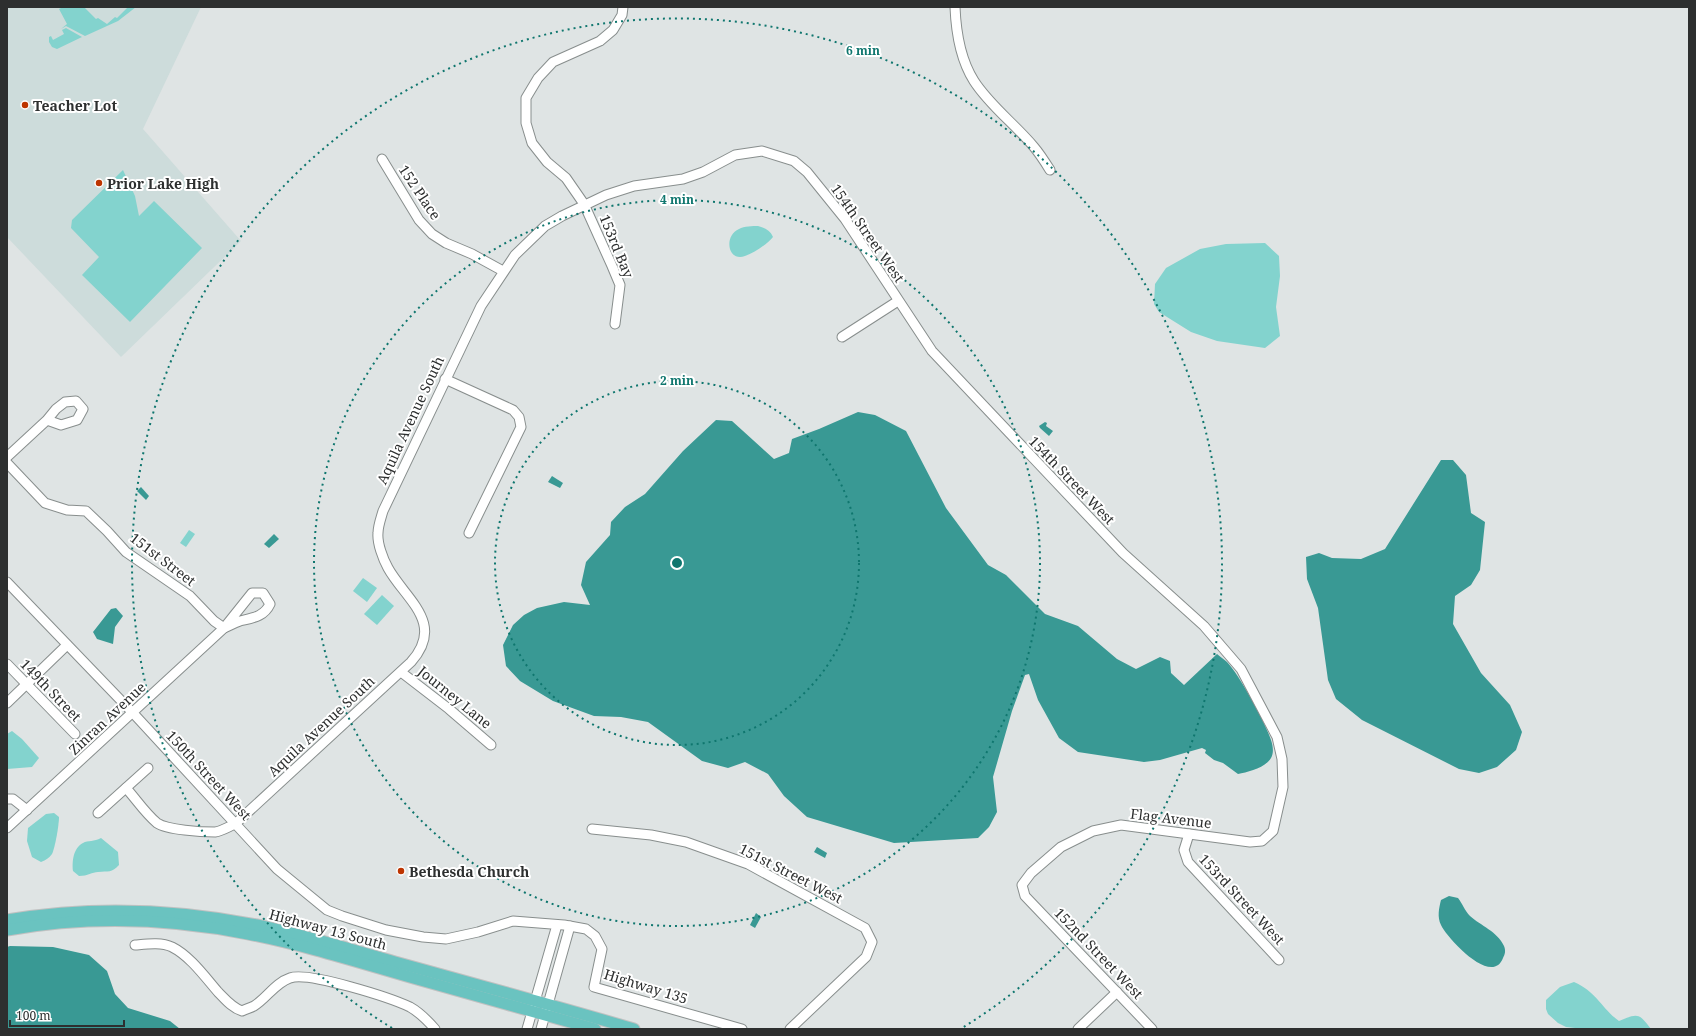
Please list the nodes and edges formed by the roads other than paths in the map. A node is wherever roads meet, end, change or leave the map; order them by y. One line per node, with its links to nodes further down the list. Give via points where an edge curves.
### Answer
1 (623, 7): 6 (street, 153rd Bay, via 622,15 613,30 600,41 553,62 538,78 526,98 526,123 532,143 547,162 566,178)
2 (954, 7): 5 (street, via 957,35 973,79 984,96 1033,146)
3 (382, 159): 7 (street, 152 Place, via 419,220 432,234)
4 (794, 161): 6 (street, Aquila Avenue South, via 762,151 735,155 703,172 683,179 634,186); 8 (street, 154th Street West, via 807,172 844,219)
5 (1050, 170)
6 (584, 204): 7 (street, Aquila Avenue South, via 545,226 530,239); 9 (street, 153rd Bay, via 620,285)
7 (503, 271): 11 (street, Aquila Avenue South, via 481,306)
8 (898, 301): 10 (street); 34 (street, 154th Street West, via 932,351 1049,477 1123,553 1204,626 1241,669 1276,737 1282,759 1283,787)
9 (615, 324)
10 (842, 338)
11 (445, 379): 15 (street, via 513,410 519,417 521,427); 20 (street, Aquila Avenue South, via 382,511 378,533 388,569 419,610 424,625 424,637 419,654)
12 (47, 420): 13 (street)
13 (7, 457)
14 (7, 463): 17 (street, 151st Street, via 45,503 67,510 86,511 126,552 190,596)
15 (469, 533)
16 (7, 582): 18 (street, 150th Street West)
17 (224, 628): 17 (street, Zinran Avenue, via 239,621 254,619 267,610 270,604 262,593 252,593); 23 (street, Zinran Avenue)
18 (67, 645): 21 (street); 23 (street, 150th Street West)
19 (7, 664): 21 (street, 149th Street)
20 (401, 672): 25 (street, Journey Lane, via 449,708); 31 (street, Aquila Avenue South)
21 (26, 685): 22 (street); 24 (street, 149th Street)
22 (7, 703)
23 (133, 713): 29 (street, Zinran Avenue); 31 (street, 150th Street West)
24 (75, 734)
25 (491, 745)
26 (148, 768): 27 (street)
27 (126, 788): 30 (street); 31 (street, via 164,827 215,832)
28 (7, 799): 29 (street, via 14,799)
29 (27, 810): 32 (street, Zinran Avenue)
30 (98, 813)
31 (235, 824): 41 (street, 150th Street West, via 277,869 327,910 386,930)
32 (7, 828)
33 (592, 829): 55 (street, 151st Street West, via 651,835 686,842 748,864 865,928 872,942 866,957)
34 (1273, 831): 35 (street, Flag Avenue, via 1262,841 1250,842)
35 (1189, 834): 36 (street, Flag Avenue, via 1121,825 1093,831 1061,847 1031,873 1022,886); 43 (street, 153rd Street West, via 1184,850 1188,862)
36 (1025, 896): 44 (street, 152nd Street West)
37 (7, 920): 45 (main road, Highway 13 South, via 48,913 141,911 226,919 298,935)
38 (556, 925): 39 (street, Highway 135); 41 (street, Highway 135, via 513,921 446,939); 45 (street)
39 (570, 926): 46 (street); 54 (street, Highway 135, via 586,929 595,936 602,949 594,987)
40 (7, 930): 47 (main road, Highway 13 South, via 44,923 79,921 132,920 197,926 248,934 345,958)
41 (423, 937)
42 (135, 945): 49 (street, via 158,944 171,947 182,954 226,1000 242,1011 290,978 314,977 410,1008)
43 (1279, 960)
44 (1117, 992): 56 (street); 57 (street, 152nd Street West)
45 (534, 1000): 46 (main road, Highway 13 South); 47 (street)
46 (549, 1004): 48 (street); 53 (main road, Highway 13 South)
47 (531, 1012): 48 (main road, Highway 13 South); 50 (street)
48 (545, 1016): 51 (street); 52 (main road, Highway 13 South)
49 (436, 1029)
50 (527, 1029)
51 (541, 1029)
52 (595, 1029)
53 (634, 1029)
54 (742, 1029)
55 (790, 1029)
56 (1078, 1029)
57 (1152, 1029)

